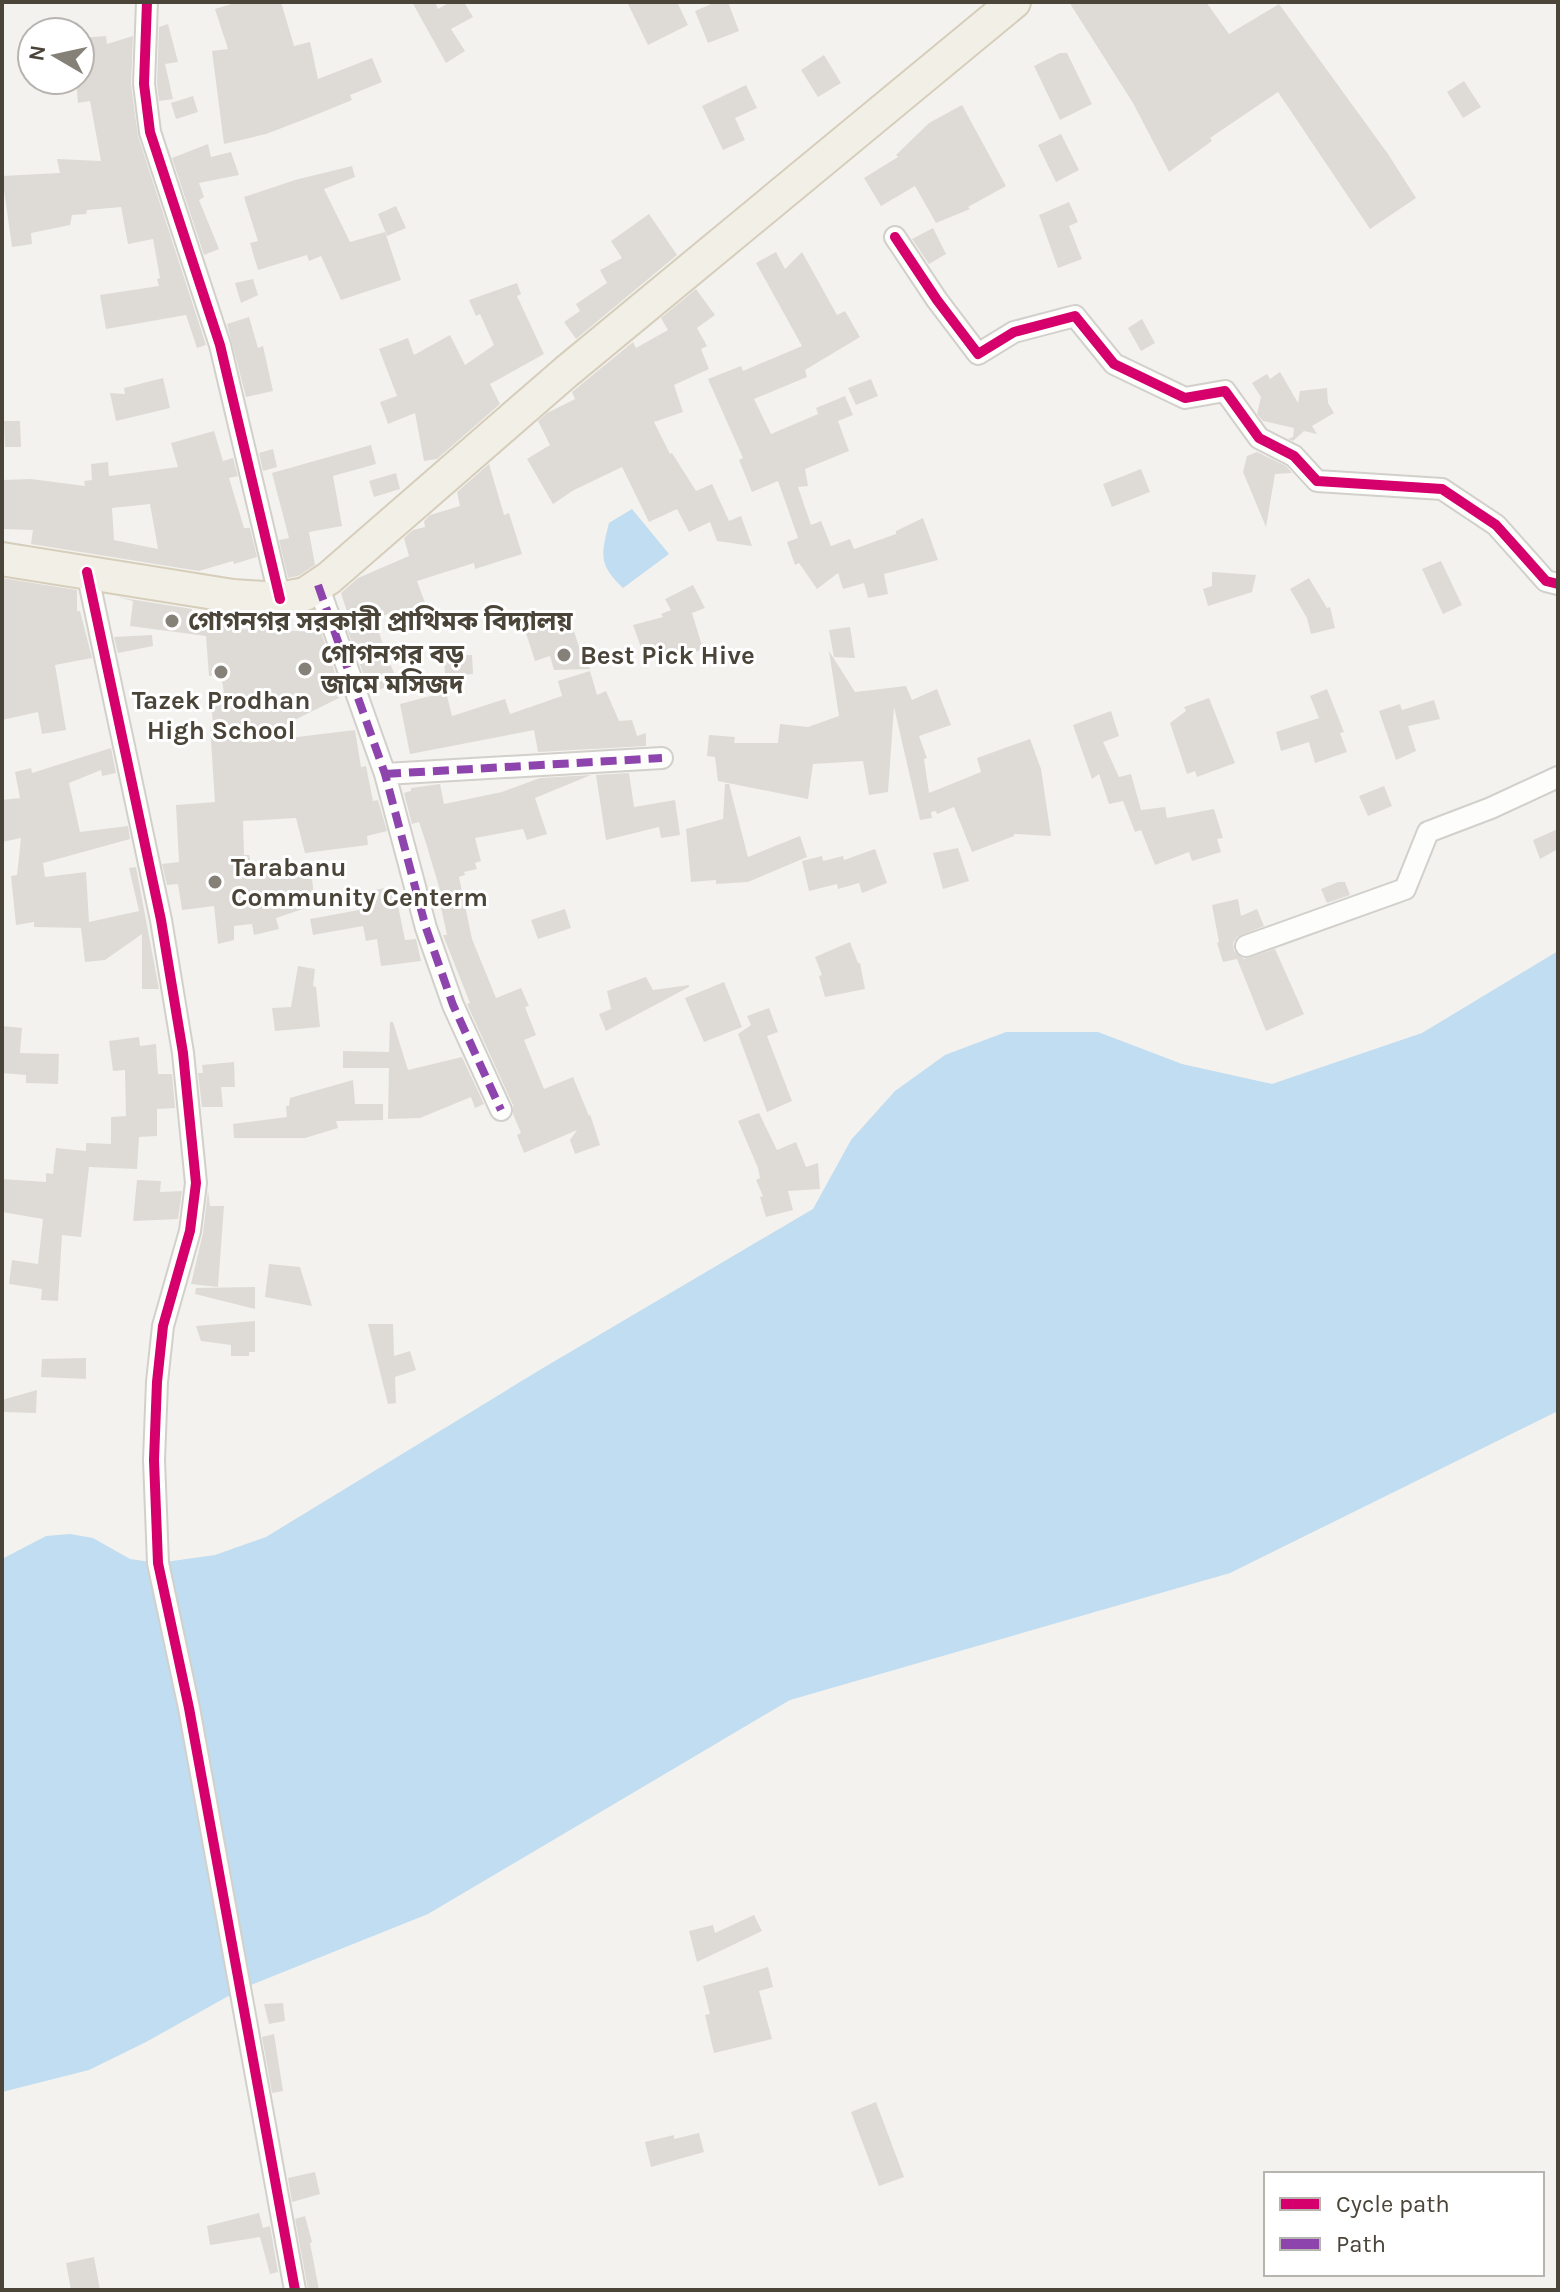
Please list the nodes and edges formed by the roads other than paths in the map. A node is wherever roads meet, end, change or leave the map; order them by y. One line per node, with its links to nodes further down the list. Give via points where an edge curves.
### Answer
1 (147, 2): 8 (street, via 144,84 150,132 220,345)
2 (1014, 2): 7 (main road, via 566,372)
3 (895, 237): 6 (street, via 978,354 1014,332 1075,316 1114,364 1185,398 1225,391 1259,438 1294,456 1317,481 1442,489 1496,525 1546,581)
4 (2, 559): 5 (main road)
5 (87, 572): 8 (main road); 14 (street, via 161,920 183,1053 196,1183 190,1231 163,1326 157,1382 158,1563)
6 (1558, 584)
7 (318, 585): 8 (main road); 10 (street)
8 (280, 599)
9 (662, 758): 10 (street)
10 (385, 774): 13 (street, via 453,1005)
11 (1558, 777): 12 (street, via 1428,832 1405,889)
12 (1246, 946)
13 (501, 1110)
14 (295, 2290)

